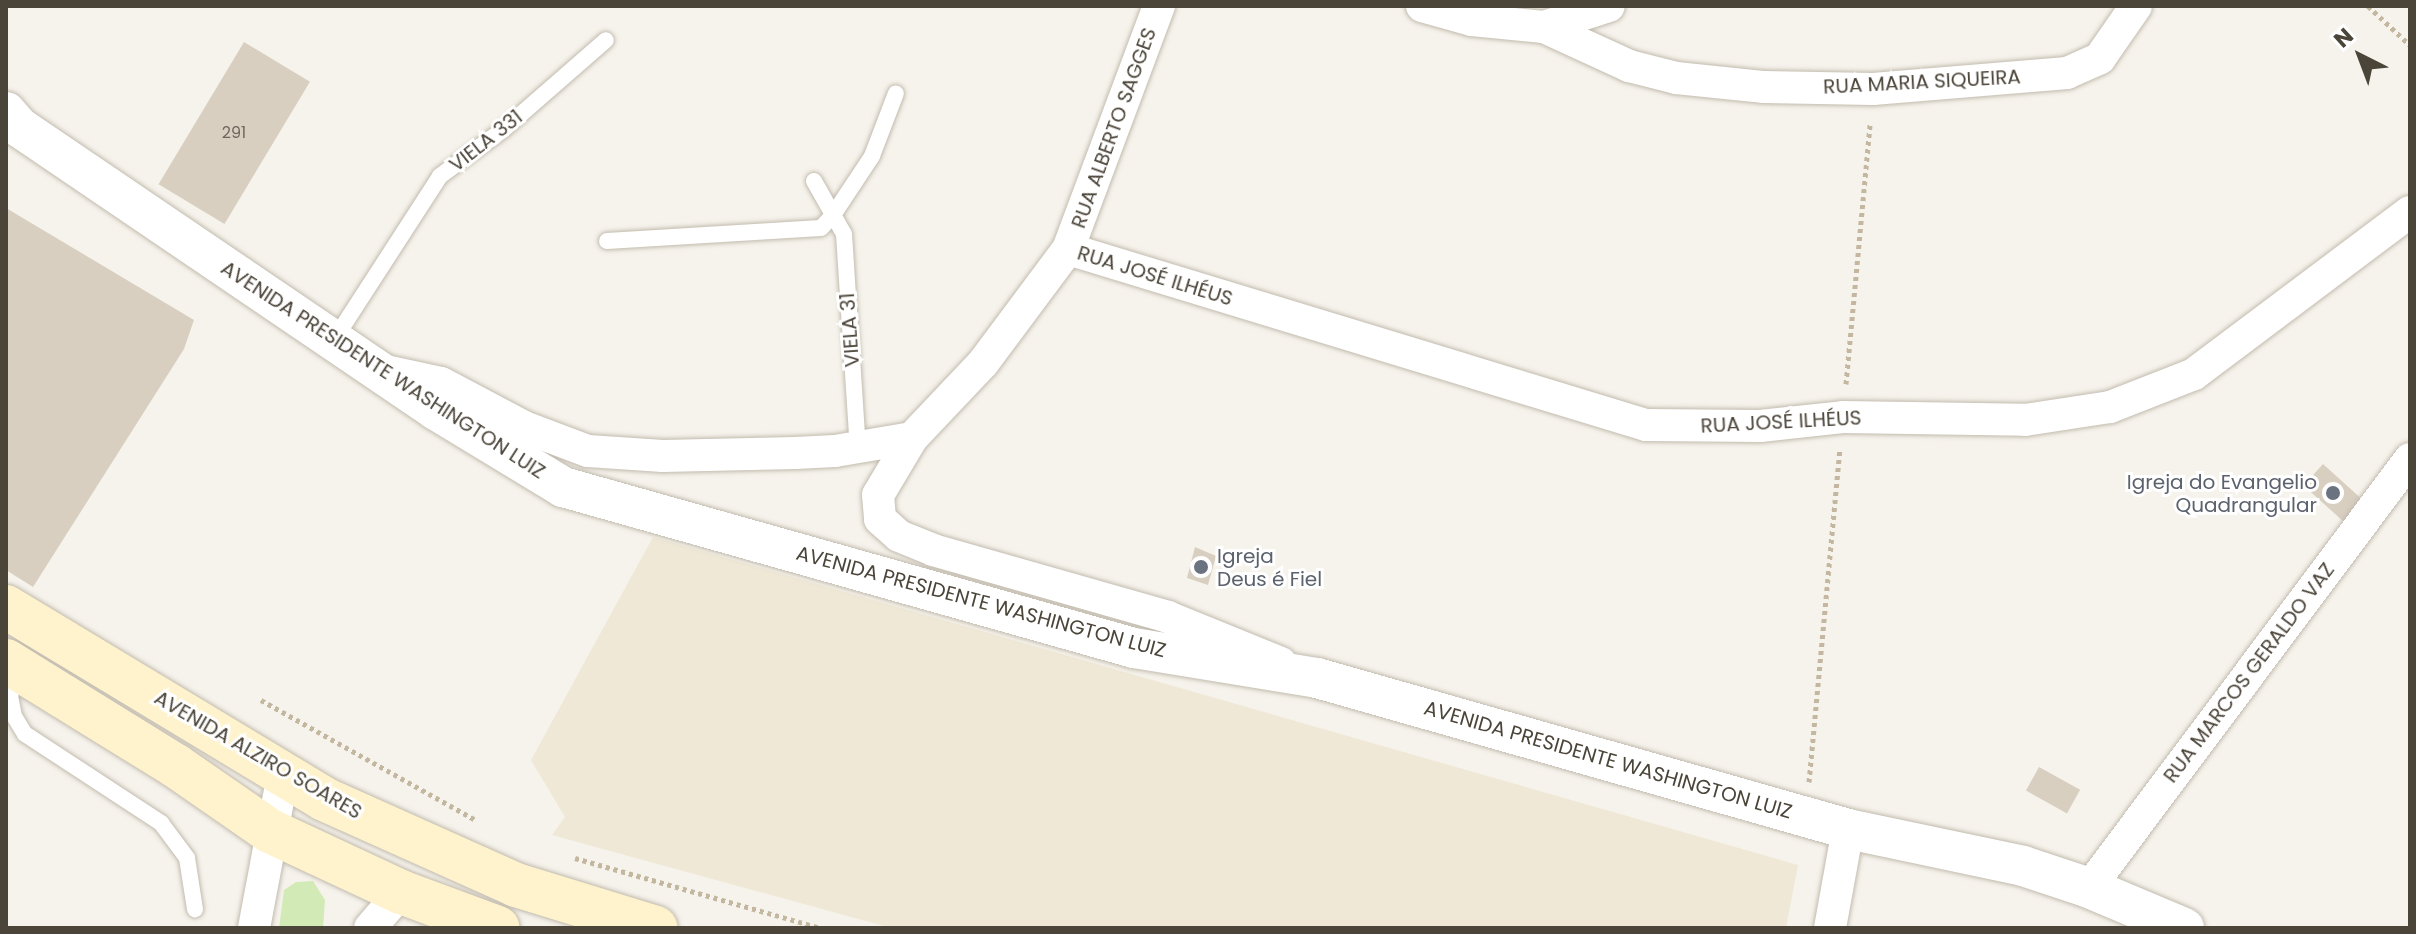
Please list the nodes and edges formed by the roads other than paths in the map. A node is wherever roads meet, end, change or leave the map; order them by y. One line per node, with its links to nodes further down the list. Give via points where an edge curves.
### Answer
1 (1159, 6): 13 (street, RUA ALBERTO SAGGES)
2 (1422, 6): 5 (street, via 1472,20)
3 (1609, 6): 5 (street)
4 (2136, 6): 5 (street, RUA MARIA SIQUEIRA, via 2100,58 2067,73 1873,89 1763,87 1676,78 1629,66)
5 (1544, 27)
6 (606, 40): 14 (lane, VIELA 331, via 504,129 440,176)
7 (896, 93): 11 (lane, via 872,156)
8 (6, 112): 14 (street, AVENIDA PRESIDENTE WASHINGTON LUIZ, via 31,135)
9 (814, 181): 11 (lane, VIELA 31)
10 (2410, 212): 13 (street, RUA JOSÉ ILHÉUS, via 2194,374 2110,407 2025,420 1843,417 1760,426 1646,425)
11 (833, 215): 12 (lane, via 821,228); 17 (lane, VIELA 31, via 844,234)
12 (607, 241)
13 (1068, 249): 16 (street, RUA ALBERTO SAGGES, via 983,363)
14 (334, 340): 15 (street, AVENIDA PRESIDENTE WASHINGTON LUIZ)
15 (376, 369): 17 (street, via 441,383 524,427 588,451 663,456); 21 (street, AVENIDA PRESIDENTE WASHINGTON LUIZ, via 563,487 1134,648)
16 (912, 438): 17 (street); 21 (street, RUA ALBERTO SAGGES, via 878,495 880,519 899,536 1168,617)
17 (858, 448)
18 (2410, 459): 25 (street, RUA MARCOS GERALDO VAZ)
19 (6, 607): 22 (main road, AVENIDA ALZIRO SOARES)
20 (12, 665): 24 (main road); 27 (lane, via 10,696 25,734 161,823 187,858)
21 (1317, 678): 23 (street, AVENIDA PRESIDENTE WASHINGTON LUIZ)
22 (283, 774): 24 (street); 31 (main road, AVENIDA ALZIRO SOARES, via 324,799 516,885)
23 (1848, 829): 25 (street, AVENIDA PRESIDENTE WASHINGTON LUIZ, via 2023,866); 32 (street)
24 (270, 831): 26 (main road); 28 (street)
25 (2089, 888): 33 (street, AVENIDA PRESIDENTE WASHINGTON LUIZ)
26 (401, 892): 29 (street); 30 (main road)
27 (195, 909)
28 (254, 928)
29 (370, 928)
30 (498, 928)
31 (656, 928)
32 (1830, 928)
33 (2184, 928)

